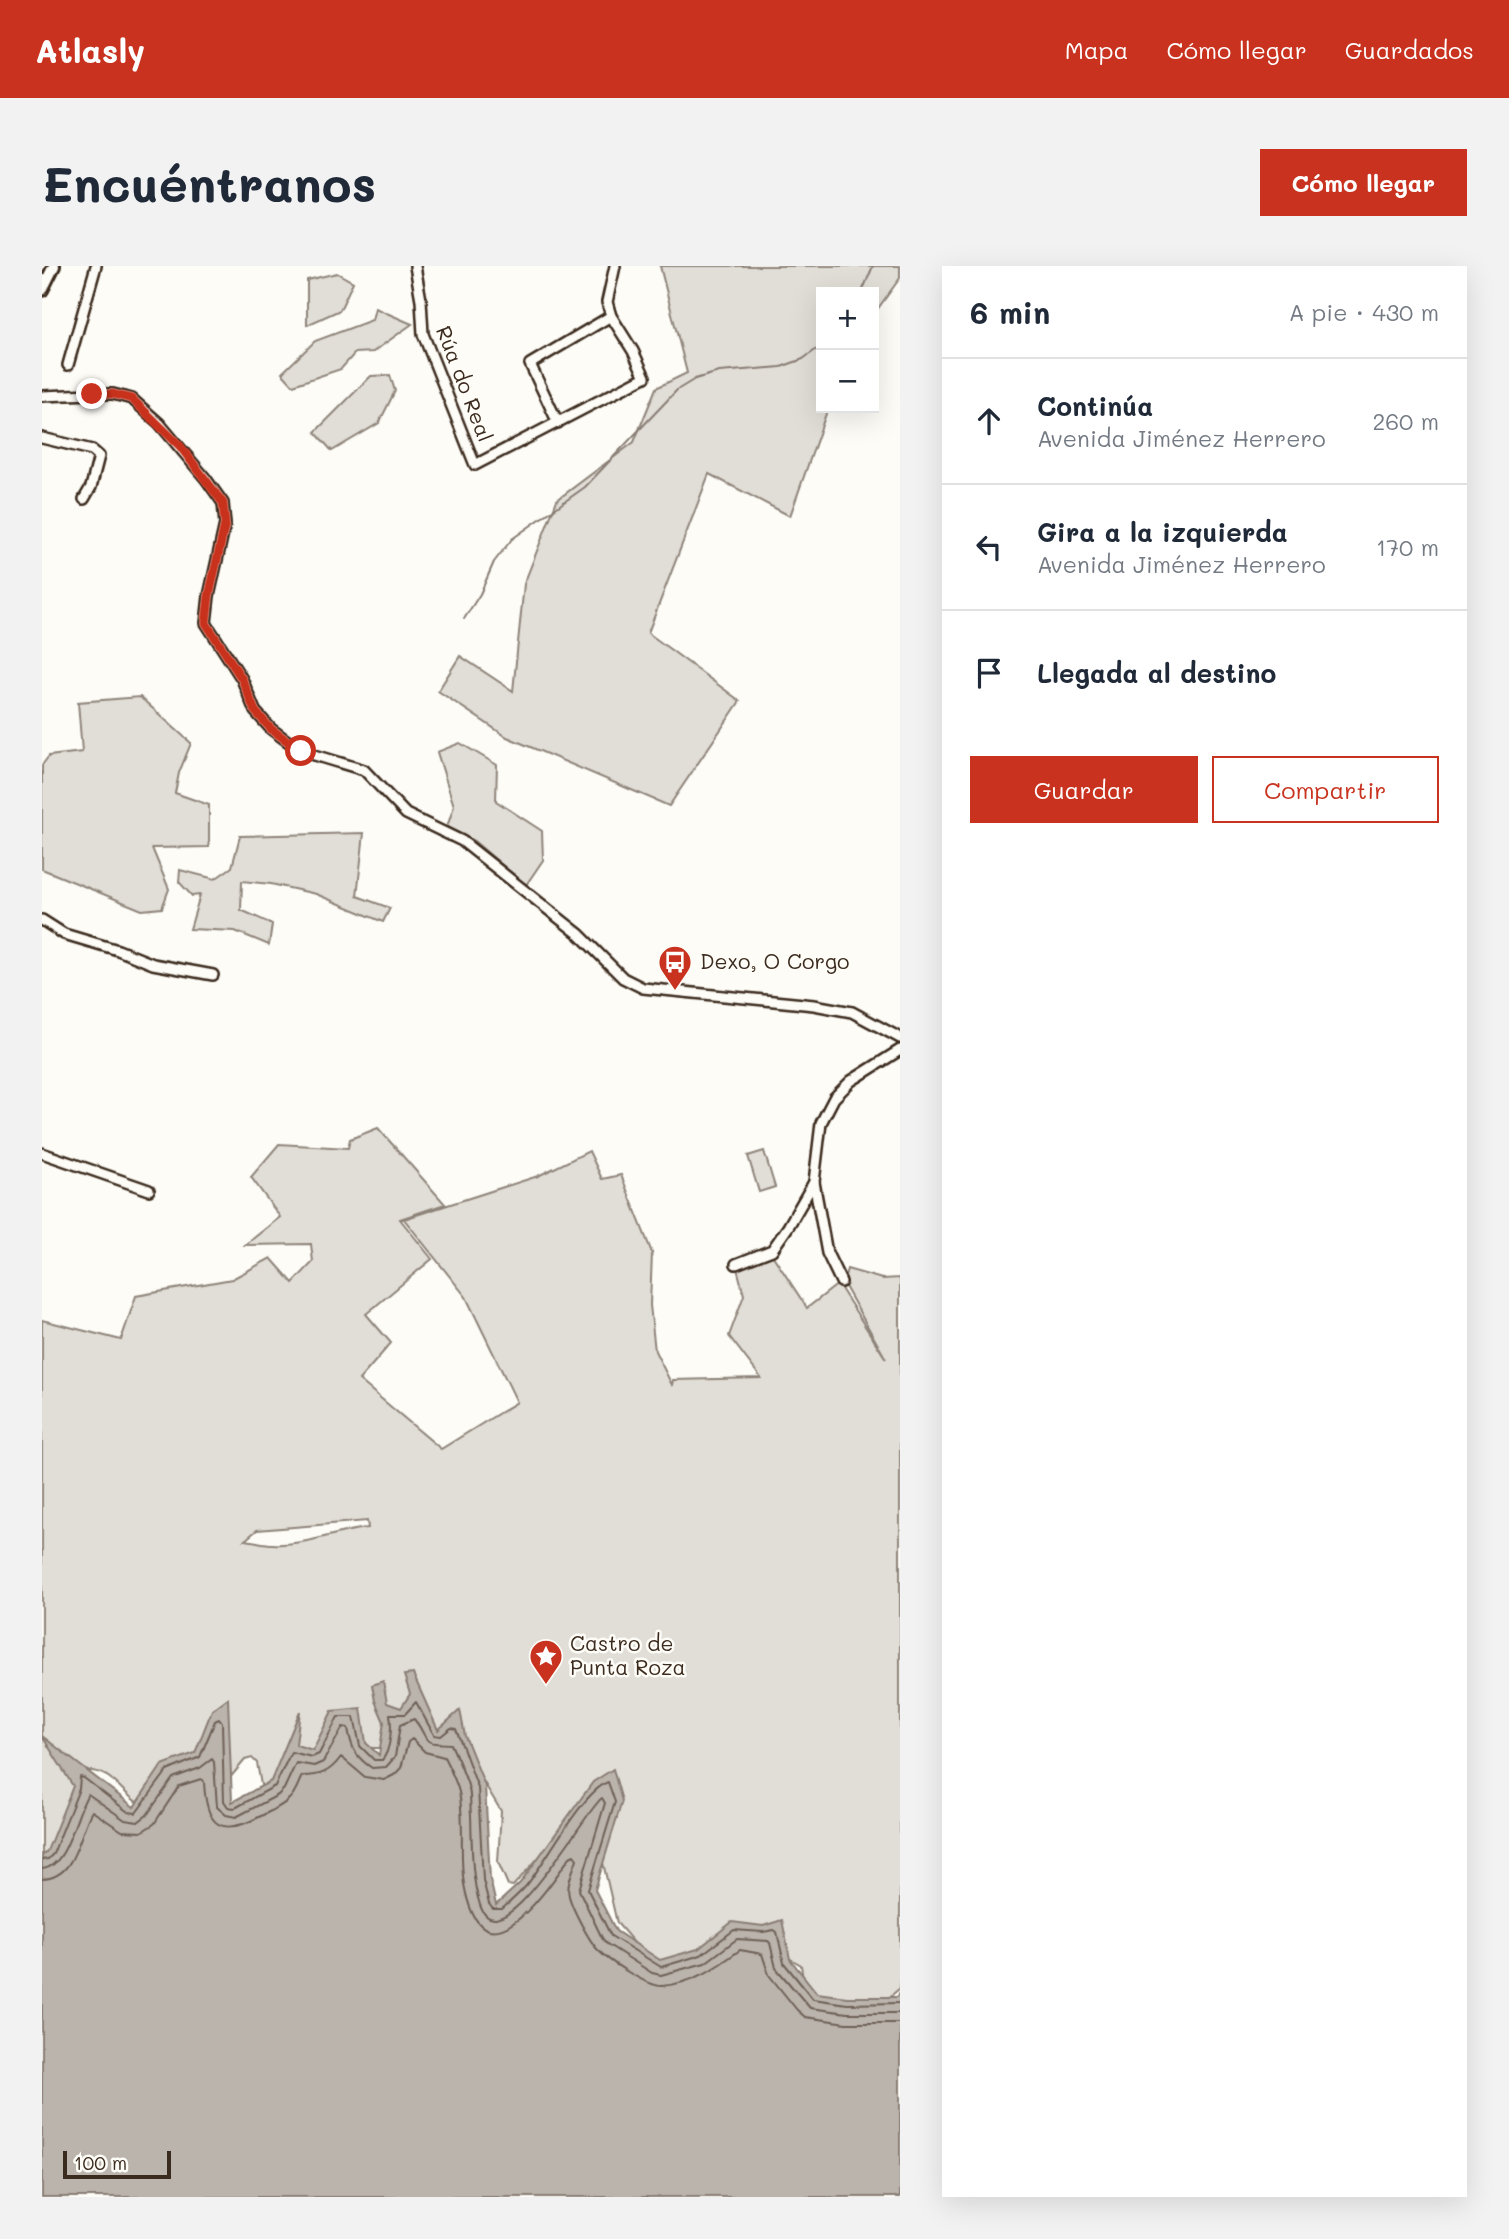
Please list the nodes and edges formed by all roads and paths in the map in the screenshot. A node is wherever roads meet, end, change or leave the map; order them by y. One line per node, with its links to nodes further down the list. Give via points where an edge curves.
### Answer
1 (415, 266): 9 (street, Rúa do Real, via 423,334 475,465)
2 (615, 266): 6 (street, via 607,302)
3 (94, 267): 7 (street)
4 (49, 271): 5 (main road)
5 (42, 290)
6 (611, 316): 9 (street, via 530,364); 9 (street, Rúa do Real, via 645,377)
7 (68, 365)
8 (42, 396): 14 (street, via 113,394 132,399 180,446 223,503 225,524 206,623 242,679 255,711 271,729 301,751 364,770 406,814 462,841 579,934 623,978 643,988 852,1012)
9 (558, 423)
10 (42, 438): 11 (street, via 92,450 99,456)
11 (84, 499)
12 (42, 920): 13 (street, via 64,934 153,964)
13 (214, 975)
14 (900, 1038)
15 (900, 1050): 17 (street, via 851,1081 834,1098 821,1124)
16 (42, 1153): 18 (street)
17 (814, 1182): 19 (street, via 772,1250); 20 (street, via 827,1253)
18 (149, 1190)
19 (736, 1264)
20 (841, 1282)

